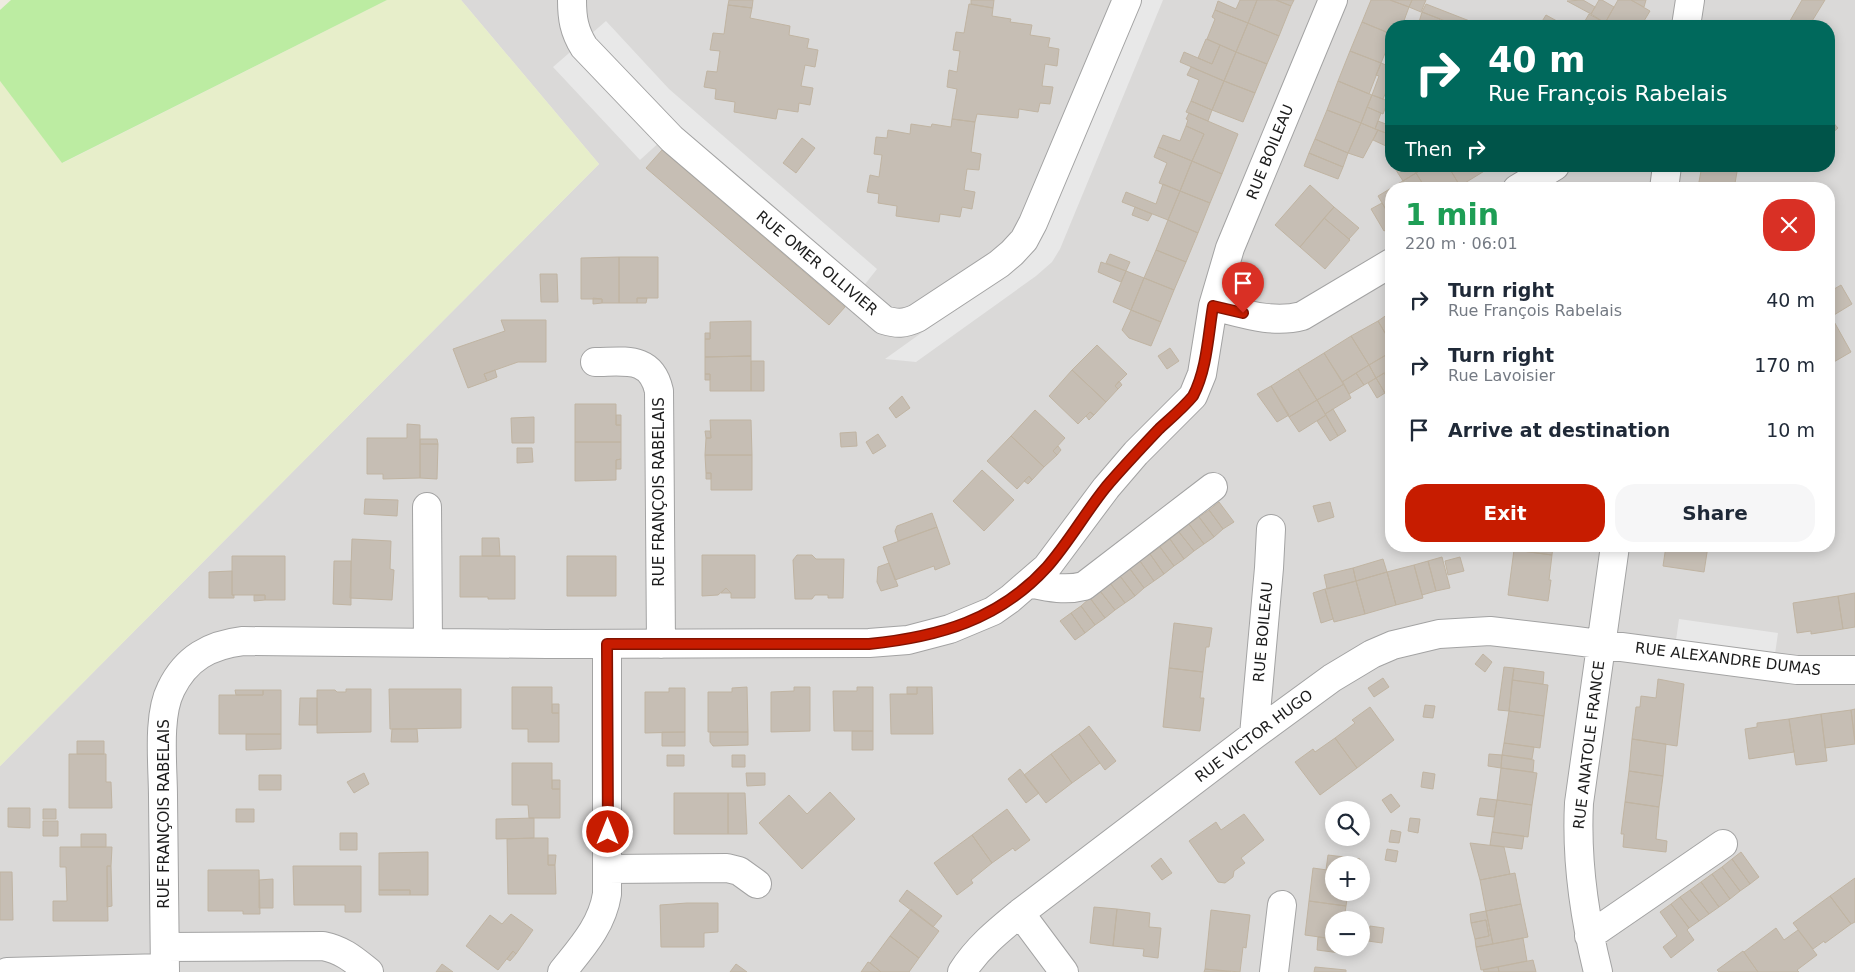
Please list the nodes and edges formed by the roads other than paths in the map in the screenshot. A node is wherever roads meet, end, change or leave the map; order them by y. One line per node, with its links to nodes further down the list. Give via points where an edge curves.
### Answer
1 (572, 0): 2 (street, RUE OMER OLLIVIER, via 576,34 584,47 650,118 884,320 895,324 907,323 999,264 1024,240)
2 (1127, 0)
3 (1333, 0): 9 (street, RUE BOILEAU, via 1230,248)
4 (1690, 0): 5 (street)
5 (1687, 20)
6 (1545, 172): 7 (street)
7 (1529, 182)
8 (1385, 267): 9 (street, via 1295,318 1273,320)
9 (1213, 306): 15 (street, RUE FRANÇOIS RABELAIS, via 1204,364 1193,396 1136,453 1096,499 1047,567)
10 (595, 362): 18 (street, RUE FRANÇOIS RABELAIS, via 645,365 656,380 659,391)
11 (1212, 487): 15 (street, via 1084,586 1059,589)
12 (427, 507): 16 (street)
13 (1271, 529): 21 (street, RUE BOILEAU)
14 (1614, 552): 19 (street, RUE ANATOLE FRANCE)
15 (1029, 583): 18 (street, RUE FRANÇOIS RABELAIS, via 972,621 908,640 869,644)
16 (428, 643): 17 (street, RUE FRANÇOIS RABELAIS); 28 (street, RUE FRANÇOIS RABELAIS, via 230,642 206,651 179,675 164,708 163,726)
17 (607, 644): 18 (street, RUE FRANÇOIS RABELAIS); 23 (street)
18 (661, 644)
19 (1602, 644): 20 (street, RUE ALEXANDRE DUMAS, via 1797,670); 21 (street, RUE VICTOR HUGO, via 1490,631 1417,639 1379,651 1353,664); 27 (street, RUE ANATOLE FRANCE, via 1579,803 1581,883)
20 (1855, 670)
21 (1254, 735): 26 (street, RUE VICTOR HUGO)
22 (1723, 844): 27 (street)
23 (608, 869): 24 (street, via 726,868 739,871); 31 (street, via 607,894 601,918)
24 (757, 884)
25 (1282, 905): 34 (street)
26 (1020, 913): 32 (street, RUE VICTOR HUGO, via 987,940); 33 (street)
27 (1589, 936): 35 (street, RUE ANATOLE FRANCE)
28 (165, 962): 29 (street); 30 (street, via 323,946 348,955)
29 (7, 972)
30 (369, 972)
31 (562, 972)
32 (962, 972)
33 (1064, 972)
34 (1274, 972)
35 (1598, 972)

